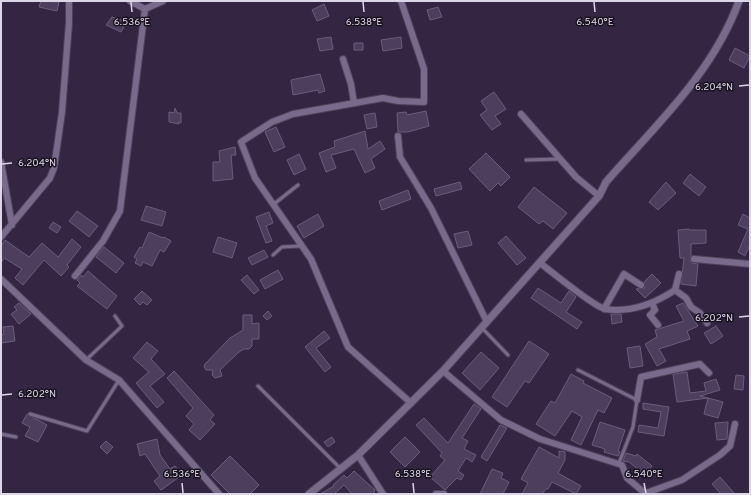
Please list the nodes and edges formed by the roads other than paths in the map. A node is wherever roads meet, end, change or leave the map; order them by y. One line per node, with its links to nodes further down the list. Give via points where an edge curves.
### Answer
1 (69, 1): 17 (street, via 70,23 54,168 50,178)
2 (130, 1): 6 (street)
3 (163, 1): 6 (street)
4 (401, 1): 8 (street, via 424,69 424,102 383,98)
5 (739, 1): 15 (street, via 715,50 690,88 606,182)
6 (145, 9): 25 (street, via 120,211 103,241)
7 (343, 59): 8 (street)
8 (354, 103): 16 (street, via 293,114 272,122 241,142 255,178)
9 (522, 114): 11 (street)
10 (398, 136): 33 (street, via 400,157 431,208)
11 (561, 159): 12 (lane); 15 (street, via 576,177)
12 (526, 160)
13 (1, 162): 17 (street)
14 (298, 185): 16 (lane)
15 (599, 196): 22 (street)
16 (272, 205): 19 (street)
17 (12, 225): 18 (street)
18 (1, 237)
19 (301, 246): 20 (lane, via 282,247); 43 (street, via 310,259 348,347)
20 (273, 255)
21 (694, 258): 23 (street)
22 (540, 263): 30 (street); 33 (street)
23 (750, 264)
24 (679, 274): 28 (street)
25 (75, 276)
26 (1, 279): 36 (street)
27 (641, 285): 30 (street, via 624,274)
28 (675, 290): 29 (street); 32 (street, via 686,298)
29 (652, 303): 30 (street, via 640,308); 34 (street, via 655,310 650,315)
30 (604, 309)
31 (115, 316): 36 (lane, via 122,326)
32 (707, 323)
33 (484, 325): 35 (lane); 38 (street)
34 (658, 325)
35 (508, 355)
36 (86, 360): 40 (street)
37 (578, 370): 42 (lane)
38 (443, 371): 43 (street); 49 (street, via 501,420 540,440)
39 (709, 373): 42 (street, via 700,364 641,377)
40 (119, 380): 44 (lane, via 87,431); 51 (street)
41 (258, 386): 50 (lane)
42 (637, 400): 49 (lane, via 633,427)
43 (411, 403): 48 (street)
44 (30, 414)
45 (735, 424): 56 (street, via 730,446 720,455 682,480)
46 (1, 434): 47 (lane)
47 (16, 437)
48 (358, 455): 50 (street); 53 (street)
49 (619, 465): 56 (street, via 622,466 627,478)
50 (341, 469): 52 (street)
51 (219, 494)
52 (308, 494)
53 (383, 494)
54 (436, 494): 55 (street)
55 (444, 494)
56 (646, 494)

